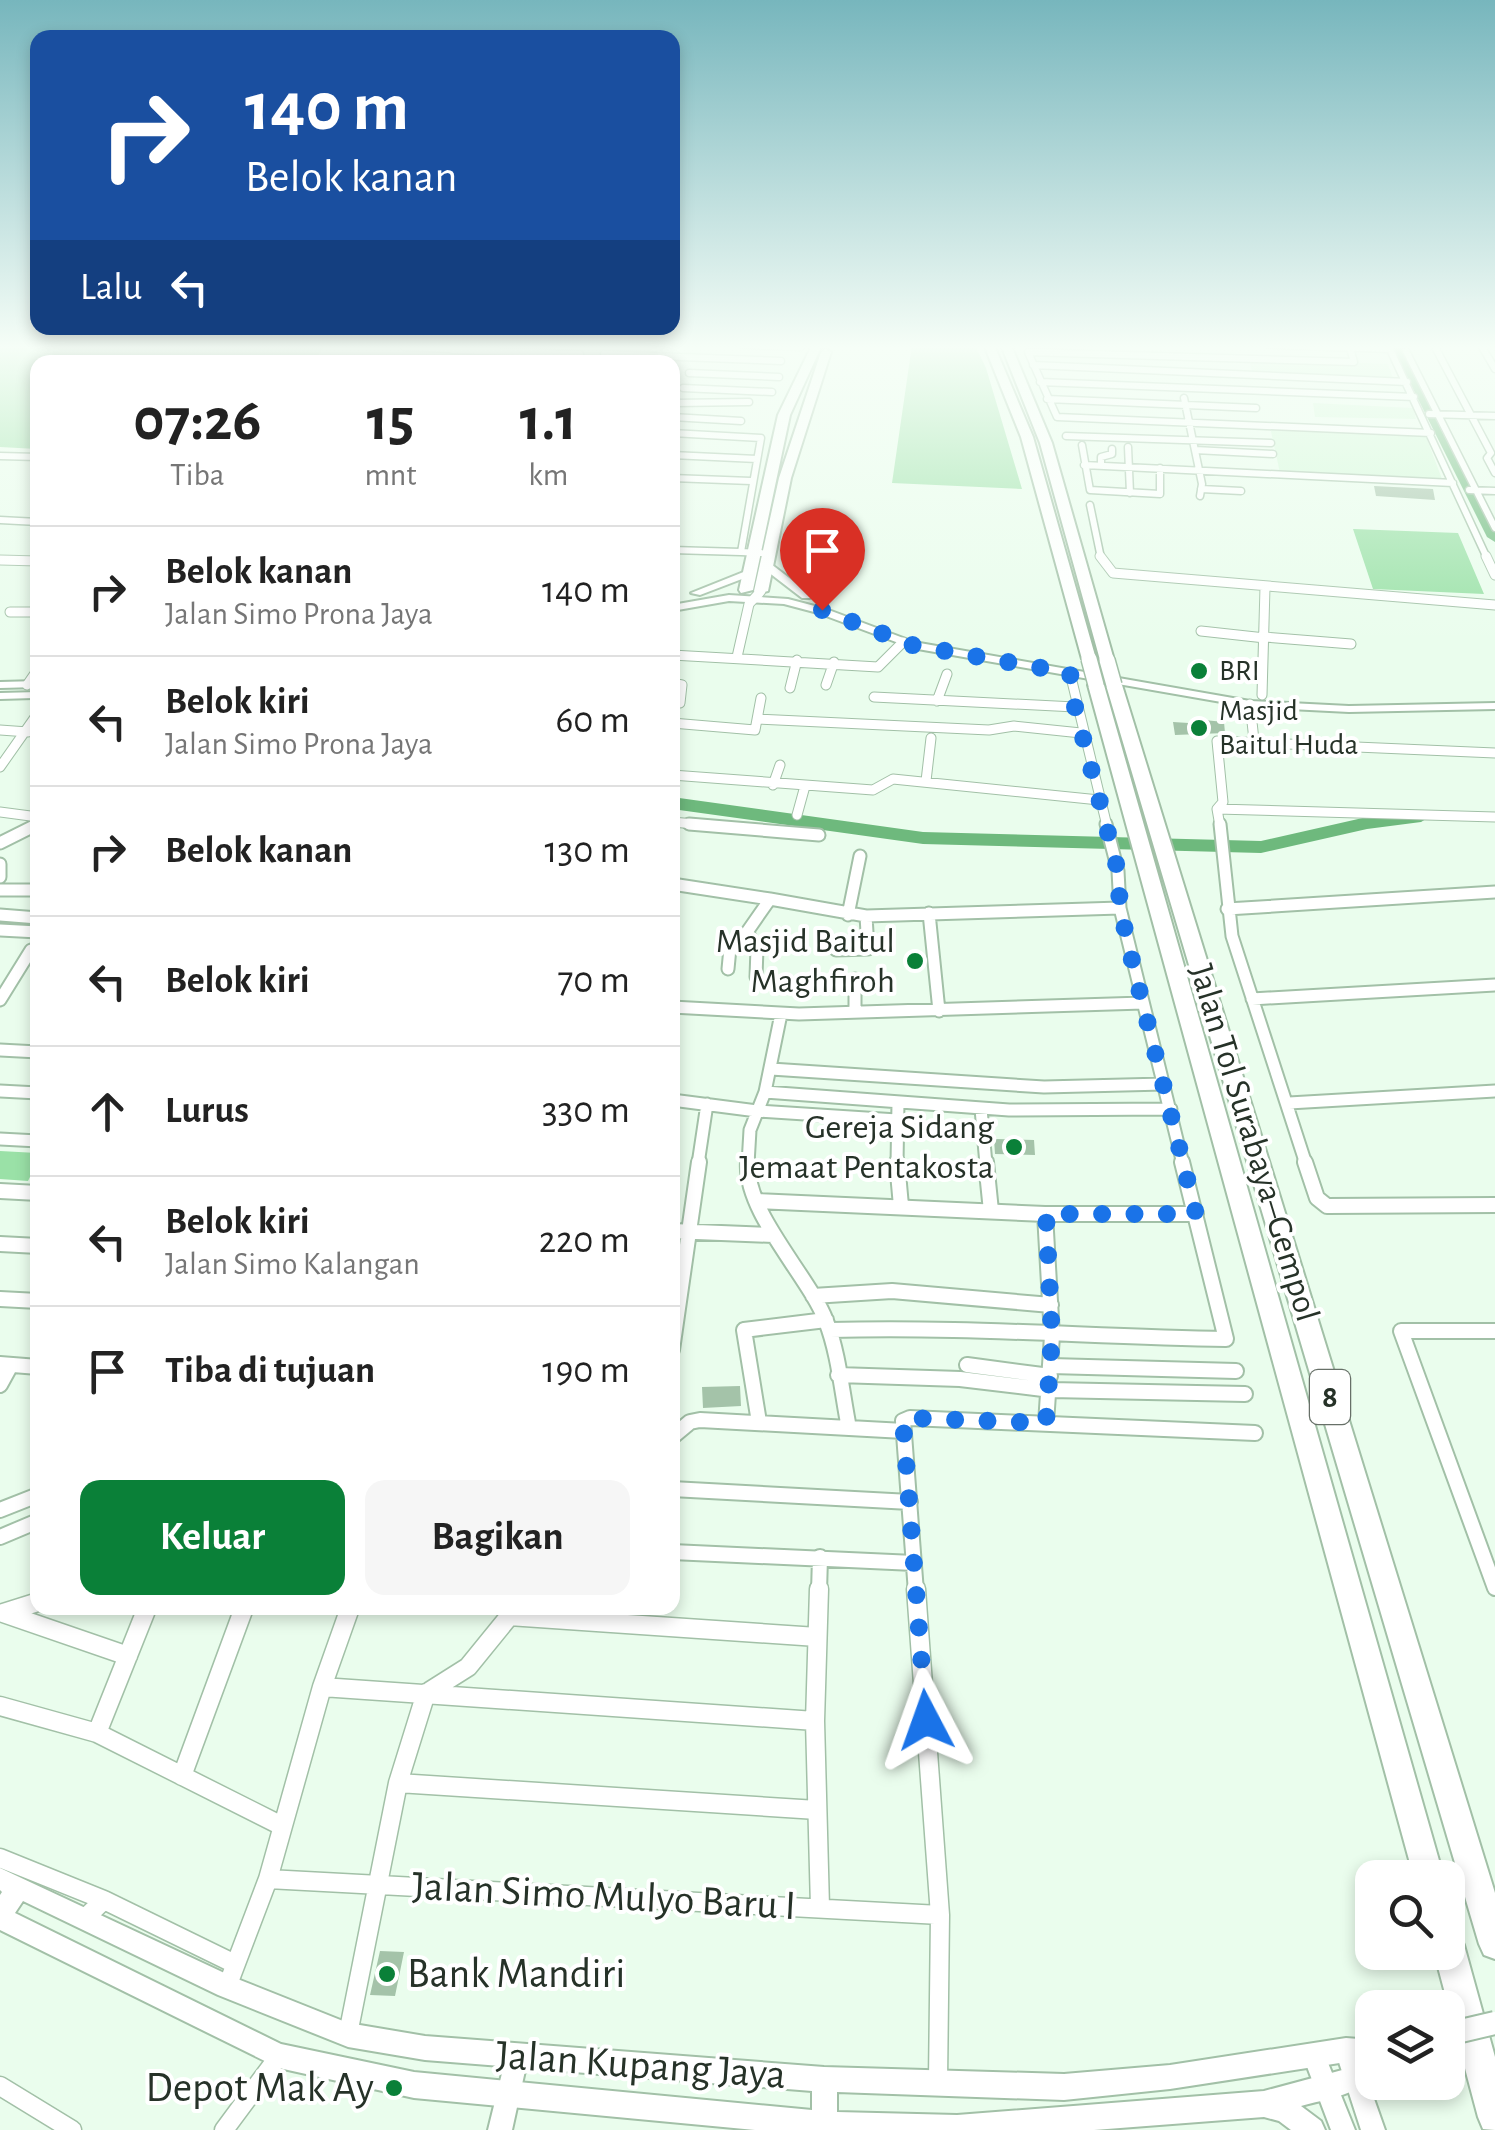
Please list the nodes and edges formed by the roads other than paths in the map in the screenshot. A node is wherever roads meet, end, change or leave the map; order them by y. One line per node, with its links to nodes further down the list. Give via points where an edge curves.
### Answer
1 (760, 444): 19 (street)
2 (781, 444): 27 (highway)
3 (791, 444): 27 (highway)
4 (1029, 444): 67 (highway, Jalan Tol Surabaya–Gempol / 8, bridge, via 1090,660)
5 (1046, 444): 67 (highway, Jalan Tol Surabaya–Gempol / 8, bridge, via 1107,660)
6 (1185, 444): 12 (street)
7 (1217, 444): 12 (street)
8 (1437, 444): 29 (street)
9 (1451, 444): 30 (street)
10 (1486, 444): 25 (street)
11 (1082, 445): 20 (street)
12 (1194, 445): 15 (street); 24 (street)
13 (1128, 447): 23 (street)
14 (1112, 449): 21 (street, via 1101,457)
15 (1273, 454)
16 (680, 455): 19 (street)
17 (0, 456): 18 (street)
18 (30, 457)
19 (757, 460): 28 (street)
20 (1084, 465): 21 (street); 33 (street, via 1090,490)
21 (1102, 465): 23 (street)
22 (1158, 465): 23 (street); 24 (street); 33 (street, via 1160,494)
23 (1128, 466): 33 (street)
24 (1197, 470): 29 (street); 31 (street, via 1200,493)
25 (1495, 473)
26 (680, 478): 28 (street)
27 (778, 478): 41 (highway)
28 (751, 481): 41 (street)
29 (1457, 487): 30 (street); 45 (street)
30 (1475, 490): 32 (street); 35 (street)
31 (1240, 491)
32 (1495, 491)
33 (1130, 493)
34 (1090, 504): 46 (street, via 1110,572)
35 (1482, 504): 36 (street); 39 (street)
36 (1495, 505)
37 (0, 520): 38 (street)
38 (30, 522)
39 (1495, 528)
40 (680, 551): 41 (street)
41 (758, 556): 44 (highway); 48 (highway); 49 (main road)
42 (0, 560): 43 (street)
43 (30, 561)
44 (750, 572): 47 (main road); 48 (highway)
45 (1495, 575)
46 (1265, 586): 51 (street); 56 (street)
47 (696, 594): 48 (main road); 50 (main road)
48 (751, 596): 49 (main road); 52 (main road); 57 (main road, via 801,604); 60 (street)
49 (806, 596): 71 (main road, via 964,647)
50 (680, 598)
51 (1495, 605)
52 (680, 606)
53 (10, 612): 54 (street)
54 (30, 612)
55 (1201, 631): 56 (street)
56 (1265, 638): 58 (street); 71 (street)
57 (903, 642): 62 (street, via 880,667); 63 (main road)
58 (1351, 644)
59 (680, 655): 60 (street)
60 (736, 657): 61 (street)
61 (797, 660): 62 (street); 69 (street)
62 (834, 662): 66 (street)
63 (1070, 673): 77 (main road); 79 (street)
64 (948, 674): 75 (street)
65 (0, 685): 68 (main road)
66 (826, 685)
67 (1105, 685): 105 (highway, Jalan Tol Surabaya–Gempol / 8)
68 (30, 688)
69 (790, 688)
70 (30, 689): 72 (main road)
71 (1262, 695): 78 (main road)
72 (0, 696)
73 (874, 697): 75 (street)
74 (762, 698): 80 (street)
75 (938, 701): 79 (street)
76 (1495, 703): 78 (main road)
77 (1250, 704): 78 (main road); 87 (street)
78 (1348, 706)
79 (1075, 707): 85 (street)
80 (758, 719): 81 (street, via 752,730); 85 (street)
81 (680, 722)
82 (30, 728): 84 (street)
83 (0, 730): 84 (street)
84 (28, 732): 90 (street)
85 (1082, 733): 95 (street)
86 (931, 738): 92 (street)
87 (1254, 740): 88 (street); 96 (street, via 1217,741 1223,802)
88 (1495, 753)
89 (780, 765): 93 (street)
90 (0, 768)
91 (680, 776): 93 (street)
92 (926, 782): 94 (street, via 890,779 873,790); 95 (street)
93 (773, 785): 94 (street)
94 (805, 786): 98 (street)
95 (1099, 800): 112 (street)
96 (1217, 809): 99 (street); 113 (street)
97 (0, 812): 100 (street)
98 (797, 815)
99 (1495, 816)
100 (30, 818)
101 (680, 823): 103 (street)
102 (30, 825): 104 (street)
103 (818, 835)
104 (0, 842)
105 (1153, 845): 219 (highway, Jalan Tol Surabaya–Gempol / 8); 228 (highway, Jalan Tol Surabaya–Gempol / 8)
106 (860, 856): 115 (street)
107 (680, 885): 111 (street)
108 (0, 890): 109 (street)
109 (30, 890)
110 (1495, 892): 113 (street)
111 (770, 898): 115 (street); 121 (street)
112 (1120, 908): 114 (street); 130 (street)
113 (1227, 909): 128 (street)
114 (929, 913): 117 (street); 132 (street)
115 (848, 915): 117 (street)
116 (0, 916): 118 (street)
117 (866, 916): 122 (street, via 868,949)
118 (30, 918)
119 (0, 930): 120 (street)
120 (30, 932)
121 (748, 932): 124 (street, via 730,948); 125 (street, via 757,948)
122 (836, 950)
123 (30, 952): 129 (street)
124 (728, 968)
125 (756, 977)
126 (854, 979): 133 (street)
127 (1495, 985): 128 (street)
128 (1252, 999): 146 (street)
129 (0, 1000)
130 (1143, 1003): 132 (street); 138 (street)
131 (680, 1008): 134 (street)
132 (939, 1011): 133 (street)
133 (855, 1012): 134 (street)
134 (782, 1014): 137 (street)
135 (0, 1050): 136 (street)
136 (30, 1052)
137 (771, 1069): 138 (street, via 1044,1087); 141 (street)
138 (1164, 1084): 148 (street)
139 (0, 1091): 142 (street)
140 (1495, 1091): 146 (street)
141 (766, 1092): 144 (street); 149 (street)
142 (30, 1093)
143 (680, 1101): 145 (street)
144 (898, 1102): 147 (street); 150 (street)
145 (707, 1104): 149 (street); 163 (street)
146 (1289, 1104): 158 (street, via 1317,1198)
147 (981, 1109): 148 (street); 159 (street)
148 (1171, 1110): 161 (street)
149 (757, 1111): 150 (street); 155 (street, via 747,1173)
150 (897, 1120): 157 (street)
151 (0, 1138): 152 (street)
152 (30, 1140)
153 (30, 1190): 154 (street)
154 (0, 1191)
155 (758, 1201): 157 (street); 164 (street)
156 (1495, 1205): 158 (street)
157 (901, 1206): 159 (street)
158 (1327, 1206)
159 (991, 1212): 160 (street)
160 (1046, 1214): 161 (street); 171 (street)
161 (1196, 1214): 174 (street, via 1222,1342)
162 (680, 1231): 163 (street)
163 (692, 1232): 164 (street); 170 (street)
164 (773, 1235): 167 (street)
165 (0, 1244): 166 (street)
166 (30, 1246)
167 (813, 1296): 171 (street, via 892,1291); 172 (street)
168 (0, 1299): 169 (street)
169 (30, 1301)
170 (680, 1303)
171 (1051, 1305): 174 (street)
172 (828, 1325): 174 (street); 178 (street); 182 (street, via 744,1330)
173 (1495, 1331): 193 (street, via 1401,1330)
174 (1052, 1336): 179 (street)
175 (6, 1365): 180 (street)
176 (967, 1365): 179 (street)
177 (1236, 1372): 179 (street)
178 (838, 1375): 179 (street); 185 (street)
179 (1051, 1377): 181 (street); 183 (street)
180 (0, 1385)
181 (1245, 1394)
182 (759, 1422): 185 (street); 186 (street, via 700,1420)
183 (1046, 1423): 184 (street); 187 (street)
184 (907, 1424): 185 (street); 190 (street)
185 (848, 1428)
186 (680, 1430)
187 (1255, 1433)
188 (680, 1489): 190 (street)
189 (30, 1499): 191 (street)
190 (910, 1502): 198 (street)
191 (0, 1510)
192 (30, 1524): 195 (street)
193 (1477, 1532): 194 (street); 199 (street)
194 (1495, 1533)
195 (0, 1536)
196 (680, 1552): 197 (street)
197 (820, 1557): 198 (street); 207 (street)
198 (914, 1564): 225 (street)
199 (1495, 1588)
200 (30, 1604): 201 (street)
201 (1, 1609): 208 (street)
202 (144, 1615): 208 (street)
203 (241, 1615): 214 (street)
204 (348, 1615): 209 (street)
205 (510, 1615): 210 (street, via 465,1672)
206 (550, 1615): 207 (street)
207 (817, 1636): 212 (street)
208 (128, 1656): 213 (street)
209 (322, 1687): 210 (street); 217 (street)
210 (426, 1693): 212 (street); 215 (street)
211 (0, 1706): 213 (street)
212 (815, 1721): 216 (street)
213 (97, 1733): 214 (street)
214 (182, 1776): 217 (street)
215 (398, 1784): 216 (street); 222 (street)
216 (818, 1810): 224 (street)
217 (282, 1826): 220 (street)
218 (0, 1858): 223 (street)
219 (1424, 1860)
220 (268, 1879): 222 (street, Jalan Simo Mulyo Baru I); 230 (street)
221 (9, 1883): 226 (main road); 227 (main road, Jalan Kupang Jaya)
222 (376, 1885): 224 (street, Jalan Simo Mulyo Baru I); 233 (street)
223 (104, 1900): 227 (street); 230 (street)
224 (820, 1907): 225 (street, Jalan Simo Mulyo Baru I)
225 (940, 1915): 243 (street)
226 (0, 1916): 236 (main road, Jalan Kupang Jaya)
227 (84, 1919): 230 (main road, Jalan Kupang Jaya)
228 (1495, 1944)
229 (1455, 1970): 247 (highway)
230 (231, 1976): 233 (main road, Jalan Kupang Jaya)
231 (1495, 2023): 232 (main road, bridge)
232 (1465, 2030)
233 (348, 2036): 238 (main road, Jalan Kupang Jaya)
234 (1346, 2050): 235 (main road, Jalan Kupang Jaya); 237 (main road, Jalan Kupang Jaya); 240 (street)
235 (1355, 2051)
236 (278, 2056): 245 (main road, Jalan Kupang Jaya, via 414,2085); 250 (street)
237 (1314, 2056): 243 (main road, Jalan Kupang Jaya, via 1064,2087); 244 (street)
238 (517, 2057): 241 (main road, Jalan Kupang Jaya); 245 (street)
239 (1355, 2075): 240 (main road, Jalan Kupang Jaya)
240 (1352, 2078): 244 (main road, Jalan Kupang Jaya); 254 (street)
241 (824, 2079): 243 (main road, Jalan Kupang Jaya); 248 (main road)
242 (0, 2086): 249 (street)
243 (938, 2086)
244 (1326, 2088): 246 (main road, Jalan Kupang Jaya); 253 (street)
245 (508, 2094): 248 (main road, Jalan Kupang Jaya); 251 (street)
246 (1264, 2104): 248 (main road, Jalan Kupang Jaya, via 958,2128); 252 (main road, via 1286,2110)
247 (1495, 2117)
248 (825, 2124)
249 (72, 2130)
250 (224, 2130)
251 (500, 2130)
252 (1312, 2130)
253 (1344, 2130)
254 (1373, 2130)

